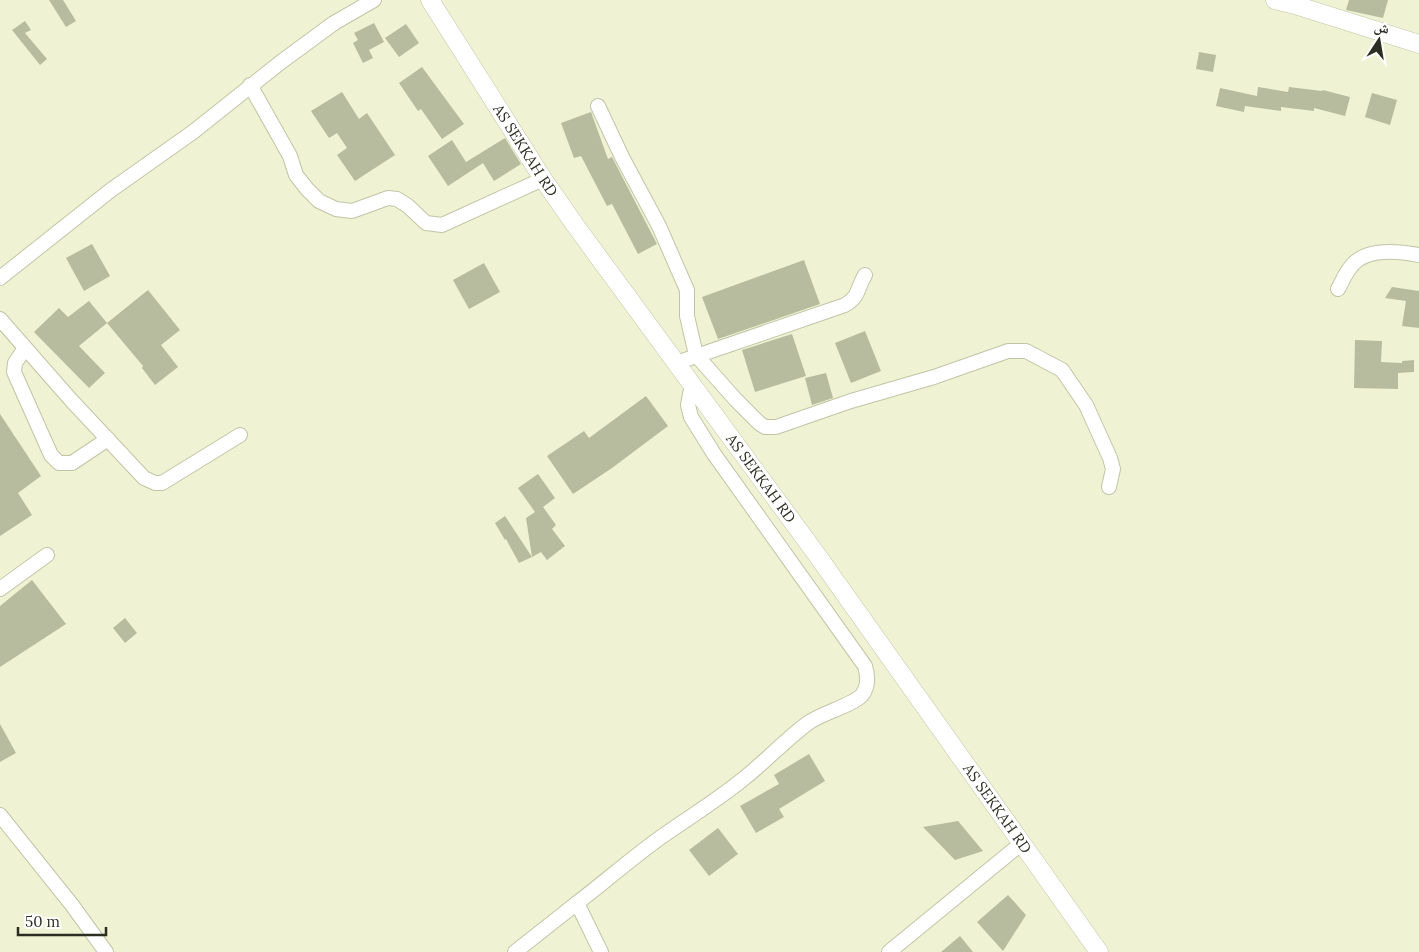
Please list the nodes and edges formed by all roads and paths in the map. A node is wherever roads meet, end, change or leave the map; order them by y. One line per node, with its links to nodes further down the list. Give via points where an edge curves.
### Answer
1 (374, 0): 5 (street, via 334,23)
2 (430, 0): 7 (main road, AS SEKKAH RD)
3 (1276, 0): 4 (main road)
4 (1419, 44)
5 (250, 85): 7 (street, via 290,156 296,175 306,189 336,209 352,211 388,198 397,199 426,223 442,225); 10 (street)
6 (598, 106): 14 (street, via 659,226 687,290 687,316)
7 (543, 179): 15 (main road, AS SEKKAH RD)
8 (1419, 256): 11 (street, via 1409,253 1370,254 1350,266)
9 (865, 275): 14 (street, via 858,293 845,305)
10 (0, 278)
11 (1338, 289)
12 (0, 319): 13 (street)
13 (25, 348): 18 (street); 18 (street, via 15,363 14,372 51,455 58,463 72,463)
14 (696, 355): 15 (street); 19 (street, via 759,423 764,427 776,427 1008,351 1026,351 1062,370 1086,405 1110,458 1113,469)
15 (676, 364): 16 (main road, AS SEKKAH RD)
16 (692, 384): 23 (main road, AS SEKKAH RD); 24 (street, via 688,405 691,418 865,666 868,676 866,689 852,702 810,721 763,764 663,836)
17 (240, 435): 18 (street, via 162,483 144,478)
18 (108, 439)
19 (1109, 486)
20 (47, 554): 21 (street)
21 (0, 589)
22 (0, 815): 25 (street)
23 (1022, 844): 28 (street); 29 (main road, AS SEKKAH RD)
24 (577, 904): 26 (street); 27 (street)
25 (106, 952)
26 (515, 952)
27 (601, 952)
28 (889, 952)
29 (1099, 952)

